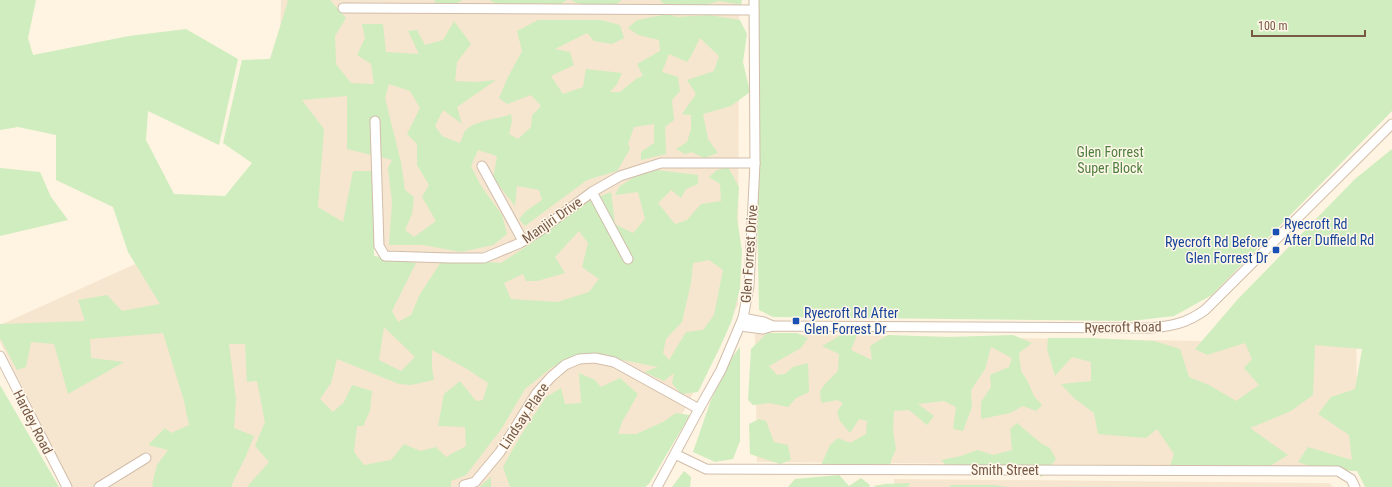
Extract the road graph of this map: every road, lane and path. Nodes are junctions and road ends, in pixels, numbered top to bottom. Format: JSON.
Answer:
{"nodes":[{"id":1,"x":754,"y":0,"type":"edge"},
{"id":2,"x":380,"y":4,"type":"edge"},
{"id":3,"x":342,"y":8,"type":"dead end"},
{"id":4,"x":754,"y":10,"type":"junction"},
{"id":5,"x":375,"y":120,"type":"dead end"},
{"id":6,"x":1392,"y":124,"type":"edge"},
{"id":7,"x":754,"y":163,"type":"junction"},
{"id":8,"x":482,"y":166,"type":"dead end"},
{"id":9,"x":592,"y":192,"type":"junction"},
{"id":10,"x":523,"y":241,"type":"junction"},
{"id":11,"x":628,"y":259,"type":"dead end"},
{"id":12,"x":742,"y":322,"type":"junction"},
{"id":13,"x":0,"y":356,"type":"edge"},
{"id":14,"x":699,"y":409,"type":"junction"},
{"id":15,"x":675,"y":454,"type":"junction"},
{"id":16,"x":146,"y":458,"type":"dead end"},
{"id":17,"x":464,"y":485,"type":"dead end"},
{"id":18,"x":67,"y":487,"type":"edge"},
{"id":19,"x":98,"y":487,"type":"edge"},
{"id":20,"x":657,"y":487,"type":"edge"},
{"id":21,"x":1355,"y":487,"type":"edge"}],
"edges":[{"from":1,"to":4,"type":"street","name":"Glen Forrest Drive"},
{"from":2,"to":3,"type":"street"},
{"from":2,"to":4,"type":"street"},
{"from":4,"to":7,"type":"street","name":"Glen Forrest Drive"},
{"from":5,"to":10,"type":"street","name":"Manjiri Drive"},
{"from":6,"to":12,"type":"street","name":"Ryecroft Road"},
{"from":7,"to":9,"type":"street","name":"Manjiri Drive"},
{"from":7,"to":12,"type":"street","name":"Glen Forrest Drive"},
{"from":8,"to":10,"type":"street"},
{"from":9,"to":10,"type":"street","name":"Manjiri Drive"},
{"from":9,"to":11,"type":"street"},
{"from":12,"to":14,"type":"street","name":"Glen Forrest Drive"},
{"from":13,"to":18,"type":"street","name":"Hardey Road"},
{"from":14,"to":15,"type":"street","name":"Glen Forrest Drive"},
{"from":14,"to":17,"type":"street","name":"Lindsay Place"},
{"from":15,"to":20,"type":"street","name":"Glen Forrest Drive"},
{"from":15,"to":21,"type":"street","name":"Smith Street"},
{"from":16,"to":19,"type":"street"}]}
